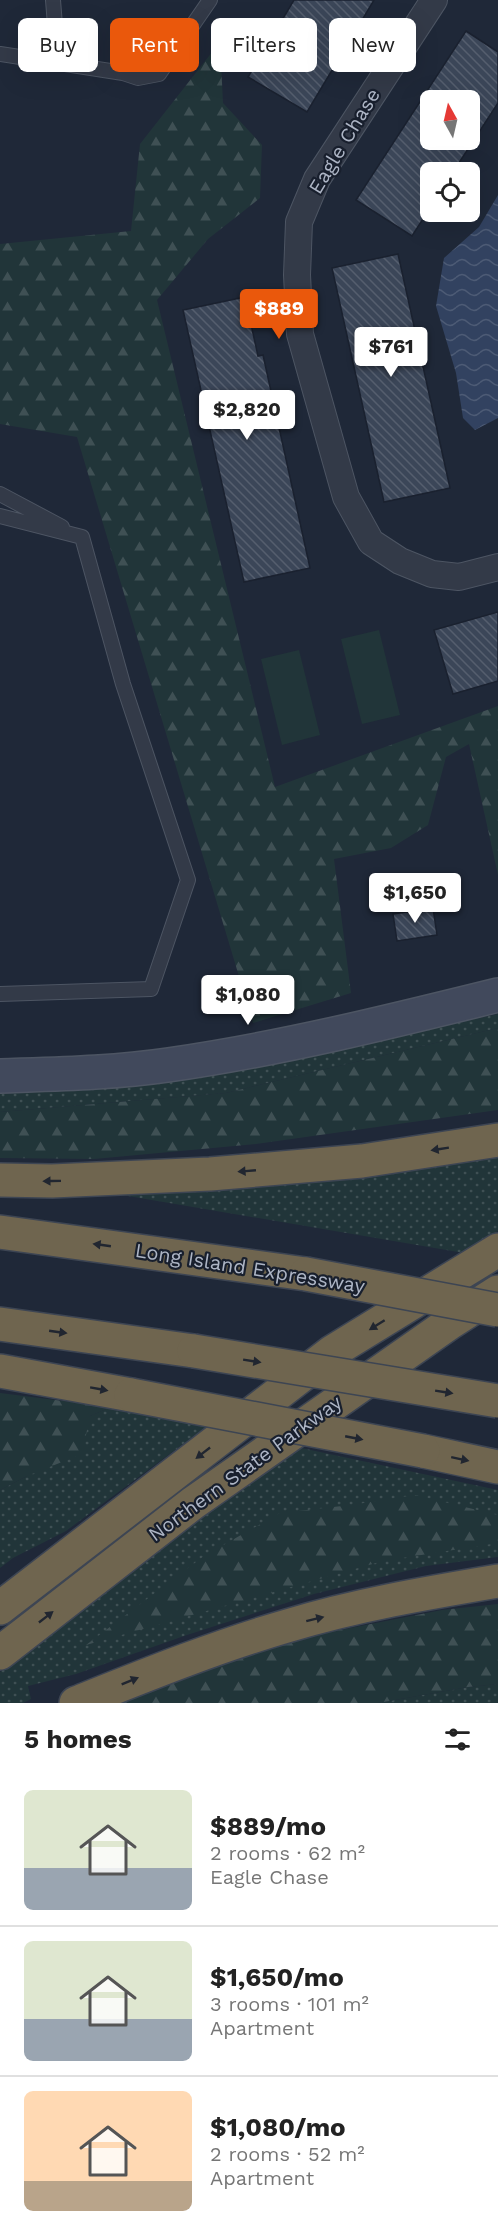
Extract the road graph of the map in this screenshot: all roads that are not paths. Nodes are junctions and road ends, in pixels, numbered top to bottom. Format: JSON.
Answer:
{"nodes":[{"id":1,"x":53,"y":0,"type":"edge"},
{"id":2,"x":210,"y":0,"type":"edge"},
{"id":3,"x":434,"y":0,"type":"edge"},
{"id":4,"x":54,"y":18,"type":"edge"},
{"id":5,"x":0,"y":54,"type":"edge"},
{"id":6,"x":18,"y":57,"type":"edge"},
{"id":7,"x":98,"y":69,"type":"edge"},
{"id":8,"x":0,"y":494,"type":"edge"},
{"id":9,"x":0,"y":516,"type":"edge"},
{"id":10,"x":82,"y":537,"type":"junction"},
{"id":11,"x":498,"y":567,"type":"edge"},
{"id":12,"x":0,"y":994,"type":"edge"},
{"id":13,"x":498,"y":994,"type":"edge"},
{"id":14,"x":0,"y":1076,"type":"edge"},
{"id":15,"x":498,"y":1140,"type":"edge"},
{"id":16,"x":0,"y":1180,"type":"edge"},
{"id":17,"x":0,"y":1232,"type":"edge"},
{"id":18,"x":498,"y":1250,"type":"edge"},
{"id":19,"x":498,"y":1292,"type":"edge"},
{"id":20,"x":498,"y":1310,"type":"edge"},
{"id":21,"x":0,"y":1324,"type":"edge"},
{"id":22,"x":0,"y":1371,"type":"edge"},
{"id":23,"x":498,"y":1401,"type":"edge"},
{"id":24,"x":498,"y":1467,"type":"edge"},
{"id":25,"x":498,"y":1581,"type":"edge"},
{"id":26,"x":0,"y":1608,"type":"edge"},
{"id":27,"x":0,"y":1653,"type":"edge"},
{"id":28,"x":76,"y":1703,"type":"edge"}],
"edges":[{"from":1,"to":4,"type":"lane"},
{"from":2,"to":7,"type":"lane"},
{"from":3,"to":11,"type":"street","name":"Eagle Chase"},
{"from":5,"to":6,"type":"lane"},
{"from":8,"to":10,"type":"lane"},
{"from":9,"to":10,"type":"lane"},
{"from":10,"to":12,"type":"lane"},
{"from":13,"to":14,"type":"main road"},
{"from":15,"to":16,"type":"highway","one_way":true},
{"from":20,"to":17,"type":"highway","name":"Long Island Expressway","one_way":true,"bridge":true},
{"from":18,"to":26,"type":"highway","name":"Northern State Parkway","one_way":true},
{"from":27,"to":19,"type":"highway","name":"Northern State Parkway","one_way":true},
{"from":21,"to":23,"type":"highway","one_way":true,"bridge":true},
{"from":22,"to":24,"type":"highway","one_way":true,"bridge":true},
{"from":28,"to":25,"type":"highway","one_way":true}]}
